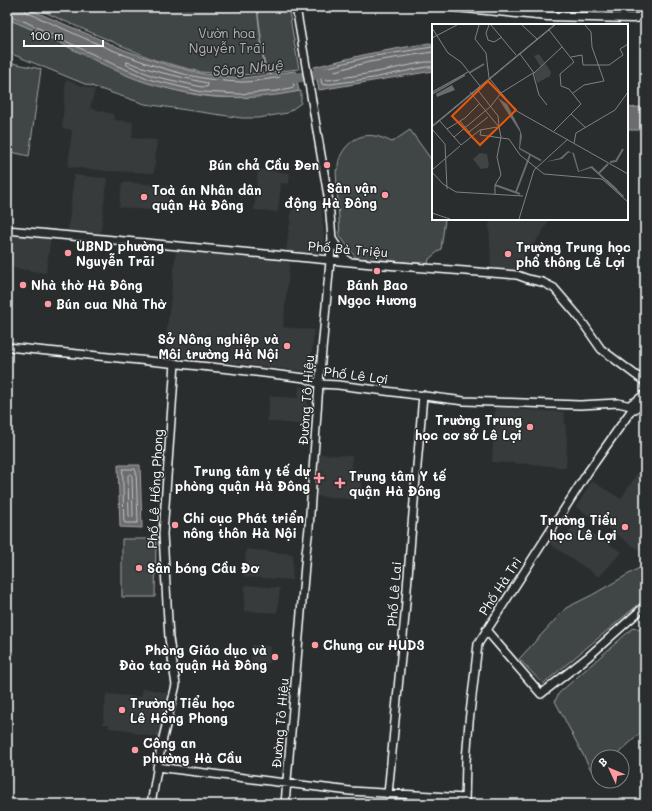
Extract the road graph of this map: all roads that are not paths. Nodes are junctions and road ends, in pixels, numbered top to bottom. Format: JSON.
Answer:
{"nodes":[{"id":1,"x":296,"y":7,"type":"edge"},
{"id":2,"x":455,"y":7,"type":"edge"},
{"id":3,"x":645,"y":17,"type":"edge"},
{"id":4,"x":7,"y":230,"type":"edge"},
{"id":5,"x":332,"y":239,"type":"junction"},
{"id":6,"x":331,"y":260,"type":"junction"},
{"id":7,"x":347,"y":262,"type":"junction"},
{"id":8,"x":7,"y":347,"type":"edge"},
{"id":9,"x":175,"y":363,"type":"junction"},
{"id":10,"x":645,"y":382,"type":"edge"},
{"id":11,"x":319,"y":384,"type":"junction"},
{"id":12,"x":645,"y":394,"type":"edge"},
{"id":13,"x":424,"y":396,"type":"junction"},
{"id":14,"x":645,"y":402,"type":"edge"},
{"id":15,"x":634,"y":405,"type":"junction"},
{"id":16,"x":645,"y":606,"type":"edge"},
{"id":17,"x":486,"y":630,"type":"junction"},
{"id":18,"x":158,"y":767,"type":"junction"},
{"id":19,"x":287,"y":783,"type":"junction"},
{"id":20,"x":388,"y":794,"type":"junction"},
{"id":21,"x":465,"y":801,"type":"edge"},
{"id":22,"x":151,"y":804,"type":"edge"},
{"id":23,"x":285,"y":804,"type":"edge"}],
"edges":[{"from":1,"to":5,"type":"street","name":"Đường Tô Hiệu"},
{"from":2,"to":3,"type":"main road"},
{"from":4,"to":6,"type":"street","name":"Phố Bà Triệu"},
{"from":5,"to":6,"type":"street","name":"Đường Tô Hiệu"},
{"from":5,"to":7,"type":"street"},
{"from":6,"to":7,"type":"street","name":"Phố Bà Triệu"},
{"from":6,"to":11,"type":"street","name":"Đường Tô Hiệu"},
{"from":7,"to":10,"type":"street","name":"Phố Bà Triệu"},
{"from":8,"to":9,"type":"street","name":"Phố Lê Lợi"},
{"from":9,"to":11,"type":"street","name":"Phố Lê Lợi"},
{"from":9,"to":18,"type":"street","name":"Phố Lê Hồng Phong"},
{"from":11,"to":13,"type":"street","name":"Phố Lê Lợi"},
{"from":11,"to":19,"type":"street","name":"Đường Tô Hiệu"},
{"from":12,"to":15,"type":"street"},
{"from":13,"to":15,"type":"street","name":"Phố Lê Lợi"},
{"from":13,"to":20,"type":"street","name":"Phố Lê Lai"},
{"from":14,"to":15,"type":"street"},
{"from":15,"to":17,"type":"street","name":"Phố Hà Trì"},
{"from":16,"to":17,"type":"street"},
{"from":17,"to":21,"type":"street","name":"Phố Hà Trì"},
{"from":18,"to":19,"type":"street"},
{"from":18,"to":22,"type":"street","name":"Phố Lê Hồng Phong"},
{"from":19,"to":20,"type":"street"},
{"from":19,"to":23,"type":"street","name":"Đường Tô Hiệu"},
{"from":20,"to":21,"type":"street"}]}
